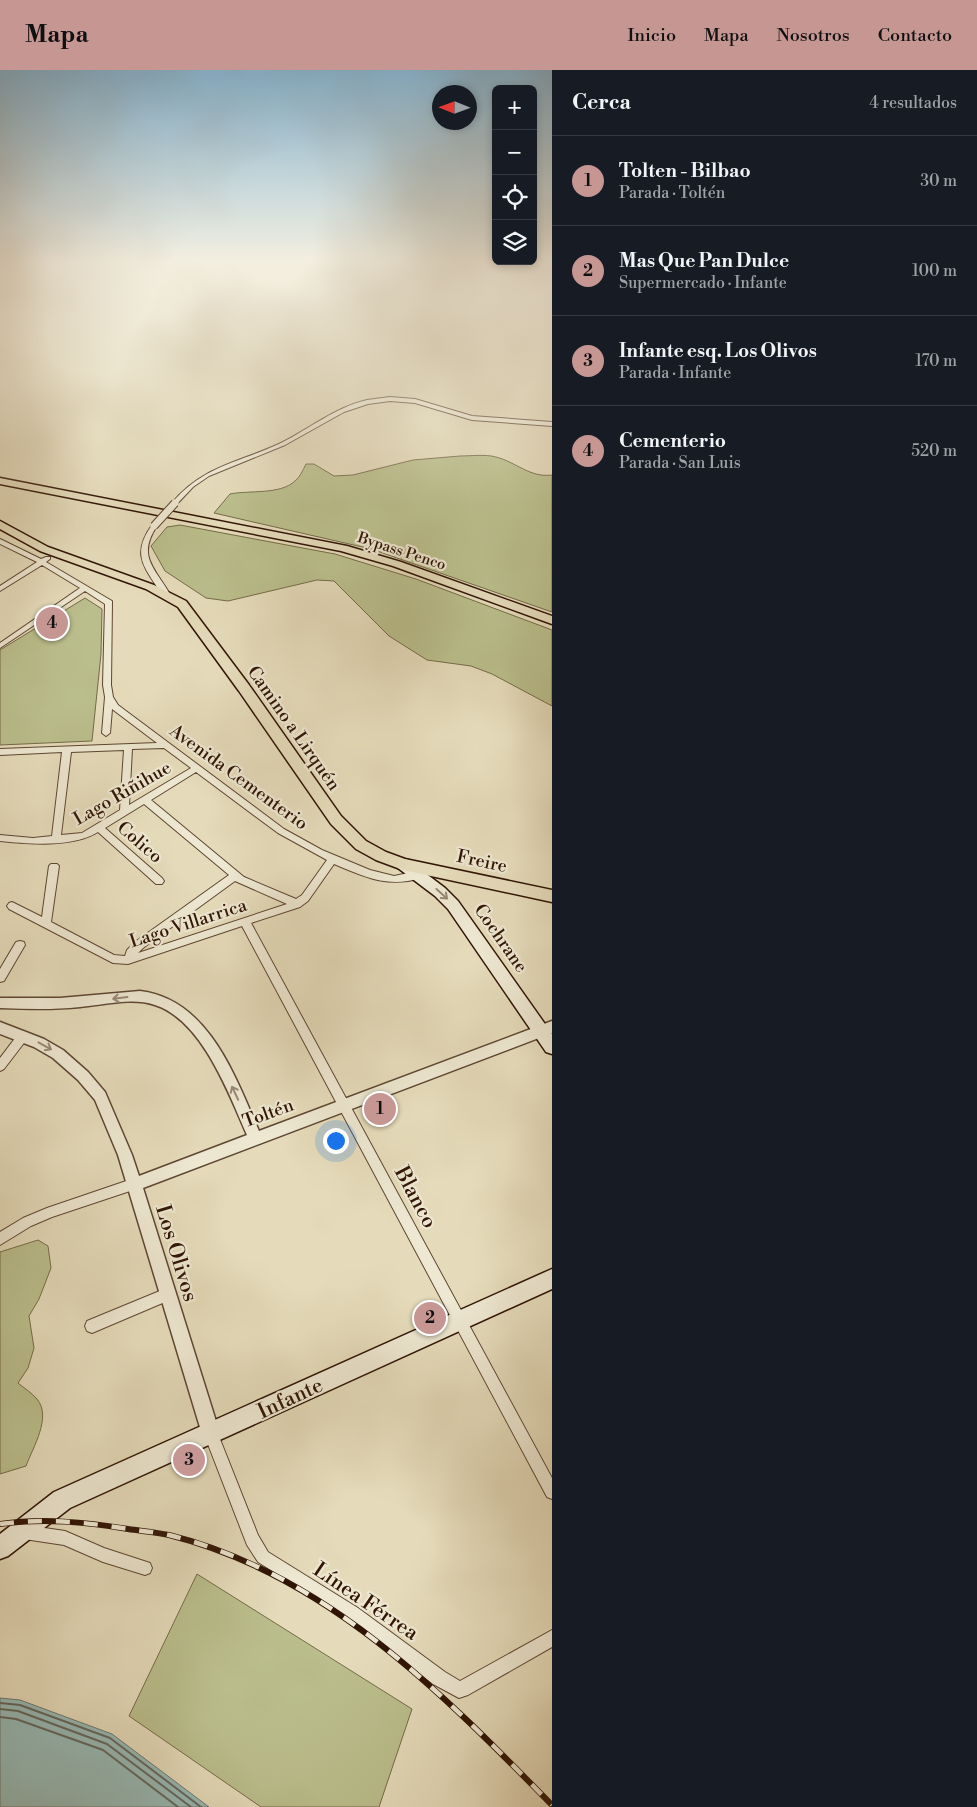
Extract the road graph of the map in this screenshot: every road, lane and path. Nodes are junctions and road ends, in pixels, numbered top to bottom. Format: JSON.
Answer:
{"nodes":[{"id":1,"x":552,"y":424,"type":"edge"},
{"id":2,"x":0,"y":480,"type":"edge"},
{"id":3,"x":0,"y":524,"type":"edge"},
{"id":4,"x":0,"y":532,"type":"edge"},
{"id":5,"x":0,"y":541,"type":"edge"},
{"id":6,"x":44,"y":560,"type":"junction"},
{"id":7,"x":85,"y":588,"type":"junction"},
{"id":8,"x":0,"y":589,"type":"edge"},
{"id":9,"x":167,"y":596,"type":"junction"},
{"id":10,"x":552,"y":620,"type":"edge"},
{"id":11,"x":0,"y":646,"type":"edge"},
{"id":12,"x":109,"y":697,"type":"junction"},
{"id":13,"x":106,"y":733,"type":"dead end"},
{"id":14,"x":166,"y":744,"type":"junction"},
{"id":15,"x":128,"y":746,"type":"junction"},
{"id":16,"x":67,"y":749,"type":"junction"},
{"id":17,"x":0,"y":752,"type":"edge"},
{"id":18,"x":198,"y":768,"type":"junction"},
{"id":19,"x":145,"y":800,"type":"junction"},
{"id":20,"x":124,"y":813,"type":"junction"},
{"id":21,"x":99,"y":828,"type":"junction"},
{"id":22,"x":0,"y":838,"type":"edge"},
{"id":23,"x":56,"y":840,"type":"junction"},
{"id":24,"x":333,"y":858,"type":"junction"},
{"id":25,"x":403,"y":864,"type":"junction"},
{"id":26,"x":54,"y":866,"type":"dead end"},
{"id":27,"x":418,"y":875,"type":"junction"},
{"id":28,"x":235,"y":876,"type":"junction"},
{"id":29,"x":159,"y":881,"type":"dead end"},
{"id":30,"x":552,"y":896,"type":"edge"},
{"id":31,"x":297,"y":904,"type":"junction"},
{"id":32,"x":12,"y":906,"type":"dead end"},
{"id":33,"x":245,"y":922,"type":"junction"},
{"id":34,"x":46,"y":923,"type":"junction"},
{"id":35,"x":20,"y":944,"type":"dead end"},
{"id":36,"x":128,"y":960,"type":"junction"},
{"id":37,"x":0,"y":978,"type":"edge"},
{"id":38,"x":0,"y":1003,"type":"edge"},
{"id":39,"x":0,"y":1028,"type":"edge"},
{"id":40,"x":547,"y":1029,"type":"edge"},
{"id":41,"x":23,"y":1036,"type":"junction"},
{"id":42,"x":552,"y":1047,"type":"edge"},
{"id":43,"x":0,"y":1066,"type":"edge"},
{"id":44,"x":344,"y":1104,"type":"junction"},
{"id":45,"x":255,"y":1138,"type":"junction"},
{"id":46,"x":135,"y":1184,"type":"junction"},
{"id":47,"x":0,"y":1239,"type":"edge"},
{"id":48,"x":552,"y":1279,"type":"edge"},
{"id":49,"x":167,"y":1294,"type":"junction"},
{"id":50,"x":460,"y":1320,"type":"junction"},
{"id":51,"x":92,"y":1326,"type":"dead end"},
{"id":52,"x":211,"y":1434,"type":"junction"},
{"id":53,"x":552,"y":1492,"type":"edge"},
{"id":54,"x":27,"y":1526,"type":"junction"},
{"id":55,"x":252,"y":1540,"type":"joint"},
{"id":56,"x":0,"y":1548,"type":"edge"},
{"id":57,"x":145,"y":1568,"type":"dead end"},
{"id":58,"x":552,"y":1638,"type":"edge"}],
"edges":[{"from":1,"to":9,"type":"street","bridge":true},
{"from":2,"to":10,"type":"main road","name":"Bypass Penco"},
{"from":3,"to":9,"type":"main road","name":"Camino a Lirquén"},
{"from":4,"to":6,"type":"main road","name":"Camino a Lirquén"},
{"from":5,"to":6,"type":"street"},
{"from":6,"to":7,"type":"street"},
{"from":6,"to":8,"type":"street"},
{"from":6,"to":9,"type":"main road","name":"Camino a Lirquén"},
{"from":7,"to":11,"type":"street"},
{"from":7,"to":12,"type":"street"},
{"from":9,"to":25,"type":"main road","name":"Camino a Lirquén"},
{"from":12,"to":13,"type":"street"},
{"from":12,"to":14,"type":"street","name":"Avenida Cementerio"},
{"from":14,"to":15,"type":"street"},
{"from":14,"to":18,"type":"street","name":"Avenida Cementerio"},
{"from":15,"to":16,"type":"street"},
{"from":15,"to":20,"type":"street"},
{"from":16,"to":17,"type":"street"},
{"from":16,"to":23,"type":"street"},
{"from":18,"to":19,"type":"street","name":"Lago Riñihue"},
{"from":18,"to":24,"type":"street","name":"Avenida Cementerio"},
{"from":19,"to":20,"type":"street","name":"Lago Riñihue"},
{"from":19,"to":28,"type":"street"},
{"from":20,"to":21,"type":"street","name":"Lago Riñihue"},
{"from":21,"to":23,"type":"street","name":"Lago Riñihue"},
{"from":21,"to":29,"type":"street","name":"Colico"},
{"from":22,"to":23,"type":"street","name":"Lago Riñihue"},
{"from":24,"to":27,"type":"street","name":"Avenida Cementerio"},
{"from":24,"to":31,"type":"street","name":"Lago Villarrica"},
{"from":25,"to":27,"type":"main road","name":"Cochrane"},
{"from":25,"to":30,"type":"main road","name":"Freire"},
{"from":26,"to":34,"type":"street"},
{"from":27,"to":40,"type":"main road","name":"Cochrane","one_way":true},
{"from":28,"to":31,"type":"street"},
{"from":28,"to":36,"type":"street"},
{"from":31,"to":33,"type":"street","name":"Lago Villarrica"},
{"from":32,"to":34,"type":"street","name":"Lago Villarrica"},
{"from":33,"to":36,"type":"street","name":"Lago Villarrica"},
{"from":33,"to":44,"type":"street","name":"Blanco"},
{"from":34,"to":36,"type":"street","name":"Lago Villarrica"},
{"from":35,"to":37,"type":"street"},
{"from":45,"to":38,"type":"street","one_way":true},
{"from":39,"to":41,"type":"street","name":"Los Olivos"},
{"from":40,"to":42,"type":"main road","name":"Cochrane"},
{"from":40,"to":44,"type":"street","name":"Toltén"},
{"from":41,"to":43,"type":"street"},
{"from":41,"to":46,"type":"street","name":"Los Olivos","one_way":true},
{"from":44,"to":45,"type":"street","name":"Toltén"},
{"from":44,"to":50,"type":"street","name":"Blanco"},
{"from":45,"to":46,"type":"street","name":"Toltén"},
{"from":46,"to":47,"type":"street","name":"Toltén"},
{"from":46,"to":49,"type":"street","name":"Los Olivos"},
{"from":48,"to":50,"type":"main road","name":"Infante"},
{"from":49,"to":51,"type":"street"},
{"from":49,"to":52,"type":"street","name":"Los Olivos"},
{"from":50,"to":52,"type":"main road","name":"Infante"},
{"from":50,"to":53,"type":"street","name":"Blanco"},
{"from":52,"to":54,"type":"main road","name":"Infante"},
{"from":52,"to":55,"type":"street","name":"Los Olivos"},
{"from":54,"to":56,"type":"main road","name":"Infante"},
{"from":54,"to":57,"type":"street"},
{"from":55,"to":58,"type":"street","name":"Línea Férrea"}]}
